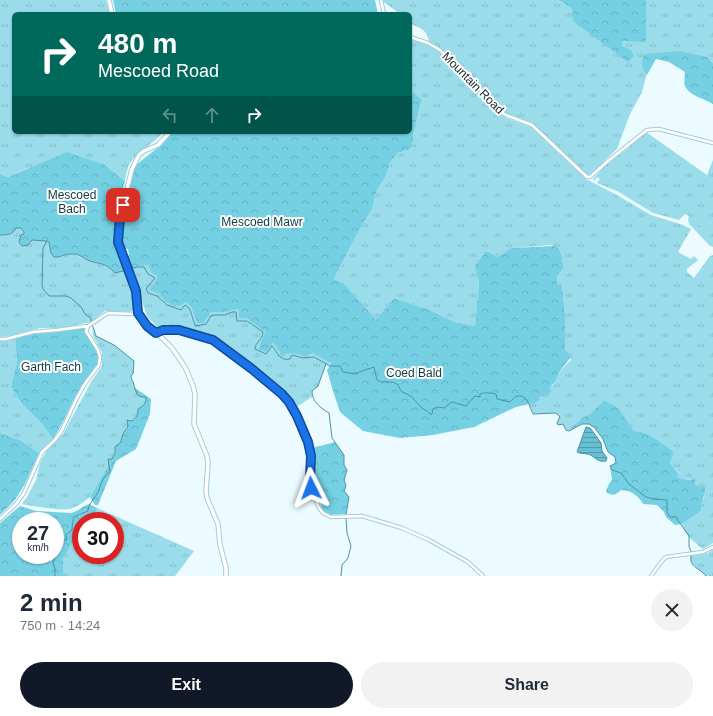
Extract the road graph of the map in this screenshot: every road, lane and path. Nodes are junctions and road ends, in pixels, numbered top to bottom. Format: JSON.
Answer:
{"nodes":[{"id":1,"x":109,"y":0,"type":"edge"},
{"id":2,"x":381,"y":0,"type":"edge"},
{"id":3,"x":112,"y":12,"type":"edge"},
{"id":4,"x":384,"y":12,"type":"edge"},
{"id":5,"x":412,"y":38,"type":"edge"},
{"id":6,"x":168,"y":134,"type":"edge"},
{"id":7,"x":713,"y":143,"type":"edge"},
{"id":8,"x":138,"y":313,"type":"junction"},
{"id":9,"x":88,"y":326,"type":"junction"},
{"id":10,"x":156,"y":333,"type":"junction"},
{"id":11,"x":0,"y":339,"type":"edge"},
{"id":12,"x":0,"y":519,"type":"edge"},
{"id":13,"x":713,"y":547,"type":"edge"},
{"id":14,"x":226,"y":576,"type":"edge"},
{"id":15,"x":483,"y":576,"type":"edge"},
{"id":16,"x":651,"y":576,"type":"edge"}],
"edges":[{"from":1,"to":3,"type":"street"},
{"from":2,"to":4,"type":"street"},
{"from":5,"to":7,"type":"street","name":"Mountain Road"},
{"from":6,"to":8,"type":"street"},
{"from":8,"to":9,"type":"street"},
{"from":8,"to":10,"type":"street"},
{"from":9,"to":11,"type":"street"},
{"from":9,"to":12,"type":"street"},
{"from":10,"to":14,"type":"street"},
{"from":10,"to":15,"type":"street"},
{"from":13,"to":16,"type":"street"}]}
